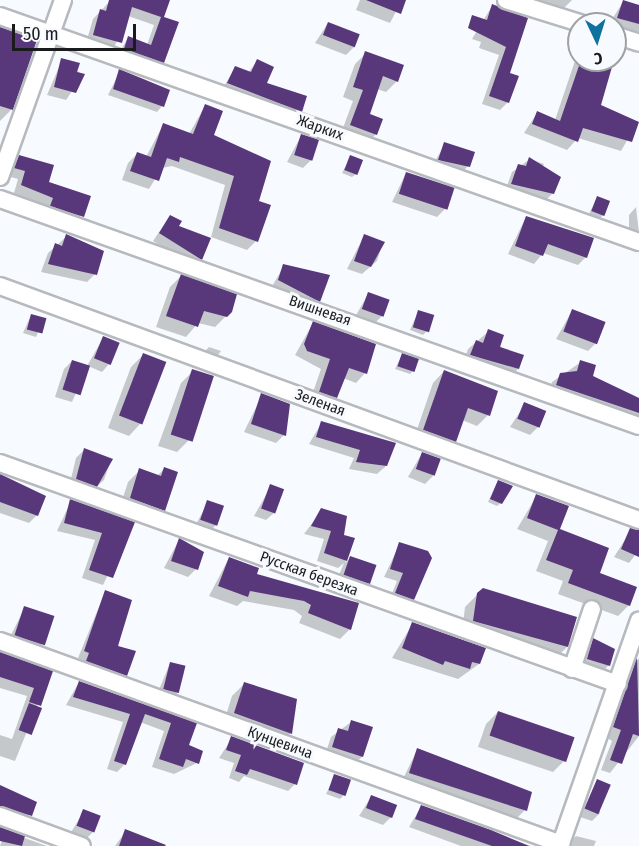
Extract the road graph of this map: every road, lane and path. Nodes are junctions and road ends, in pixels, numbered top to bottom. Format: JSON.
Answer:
{"nodes":[{"id":1,"x":63,"y":0,"type":"edge"},
{"id":2,"x":506,"y":0,"type":"edge"},
{"id":3,"x":0,"y":16,"type":"edge"},
{"id":4,"x":567,"y":19,"type":"edge"},
{"id":5,"x":53,"y":32,"type":"junction"},
{"id":6,"x":0,"y":177,"type":"edge"},
{"id":7,"x":0,"y":199,"type":"edge"},
{"id":8,"x":639,"y":242,"type":"edge"},
{"id":9,"x":0,"y":286,"type":"edge"},
{"id":10,"x":639,"y":426,"type":"edge"},
{"id":11,"x":0,"y":463,"type":"edge"},
{"id":12,"x":639,"y":520,"type":"edge"},
{"id":13,"x":592,"y":609,"type":"dead end"},
{"id":14,"x":639,"y":620,"type":"edge"},
{"id":15,"x":0,"y":641,"type":"edge"},
{"id":16,"x":572,"y":669,"type":"junction"},
{"id":17,"x":618,"y":684,"type":"junction"},
{"id":18,"x":0,"y":816,"type":"edge"},
{"id":19,"x":560,"y":845,"type":"edge"},
{"id":20,"x":82,"y":846,"type":"edge"}],
"edges":[{"from":1,"to":5,"type":"street"},
{"from":2,"to":4,"type":"street"},
{"from":3,"to":5,"type":"street","name":"Жарких"},
{"from":5,"to":6,"type":"street"},
{"from":5,"to":8,"type":"street","name":"Жарких"},
{"from":7,"to":10,"type":"street","name":"Вишневая"},
{"from":9,"to":12,"type":"street","name":"Зеленая"},
{"from":11,"to":16,"type":"street","name":"Русская березка"},
{"from":13,"to":16,"type":"street"},
{"from":14,"to":17,"type":"street"},
{"from":15,"to":19,"type":"street","name":"Кунцевича"},
{"from":16,"to":17,"type":"street","name":"Русская березка"},
{"from":17,"to":19,"type":"street"},
{"from":18,"to":20,"type":"street"}]}
